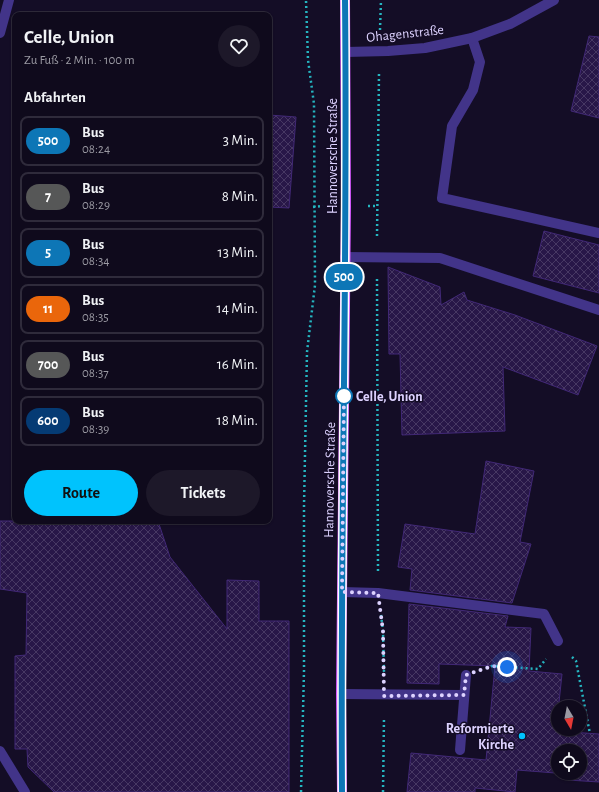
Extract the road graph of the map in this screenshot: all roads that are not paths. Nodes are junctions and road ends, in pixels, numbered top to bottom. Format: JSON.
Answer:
{"nodes":[{"id":1,"x":9,"y":0,"type":"edge"},
{"id":2,"x":345,"y":0,"type":"edge"},
{"id":3,"x":554,"y":0,"type":"edge"},
{"id":4,"x":0,"y":33,"type":"edge"},
{"id":5,"x":472,"y":38,"type":"junction"},
{"id":6,"x":346,"y":52,"type":"junction"},
{"id":7,"x":599,"y":233,"type":"edge"},
{"id":8,"x":344,"y":257,"type":"junction"},
{"id":9,"x":599,"y":310,"type":"edge"},
{"id":10,"x":342,"y":592,"type":"junction"},
{"id":11,"x":558,"y":641,"type":"road end"},
{"id":12,"x":466,"y":675,"type":"road end"},
{"id":13,"x":341,"y":694,"type":"junction"},
{"id":14,"x":464,"y":695,"type":"junction"},
{"id":15,"x":0,"y":750,"type":"edge"},
{"id":16,"x":460,"y":750,"type":"dead end"},
{"id":17,"x":25,"y":792,"type":"edge"},
{"id":18,"x":342,"y":792,"type":"edge"}],
"edges":[{"from":1,"to":4,"type":"street"},
{"from":2,"to":6,"type":"main road","name":"Hannoversche Straße"},
{"from":3,"to":5,"type":"street","name":"Ohagenstraße"},
{"from":5,"to":6,"type":"street","name":"Ohagenstraße"},
{"from":5,"to":7,"type":"street"},
{"from":6,"to":8,"type":"main road","name":"Hannoversche Straße"},
{"from":8,"to":9,"type":"street"},
{"from":8,"to":10,"type":"main road","name":"Hannoversche Straße"},
{"from":10,"to":11,"type":"street"},
{"from":10,"to":13,"type":"main road","name":"Hannoversche Straße"},
{"from":12,"to":14,"type":"street"},
{"from":13,"to":14,"type":"street"},
{"from":13,"to":18,"type":"main road","name":"Hannoversche Straße"},
{"from":14,"to":16,"type":"street"},
{"from":15,"to":17,"type":"street"}]}
